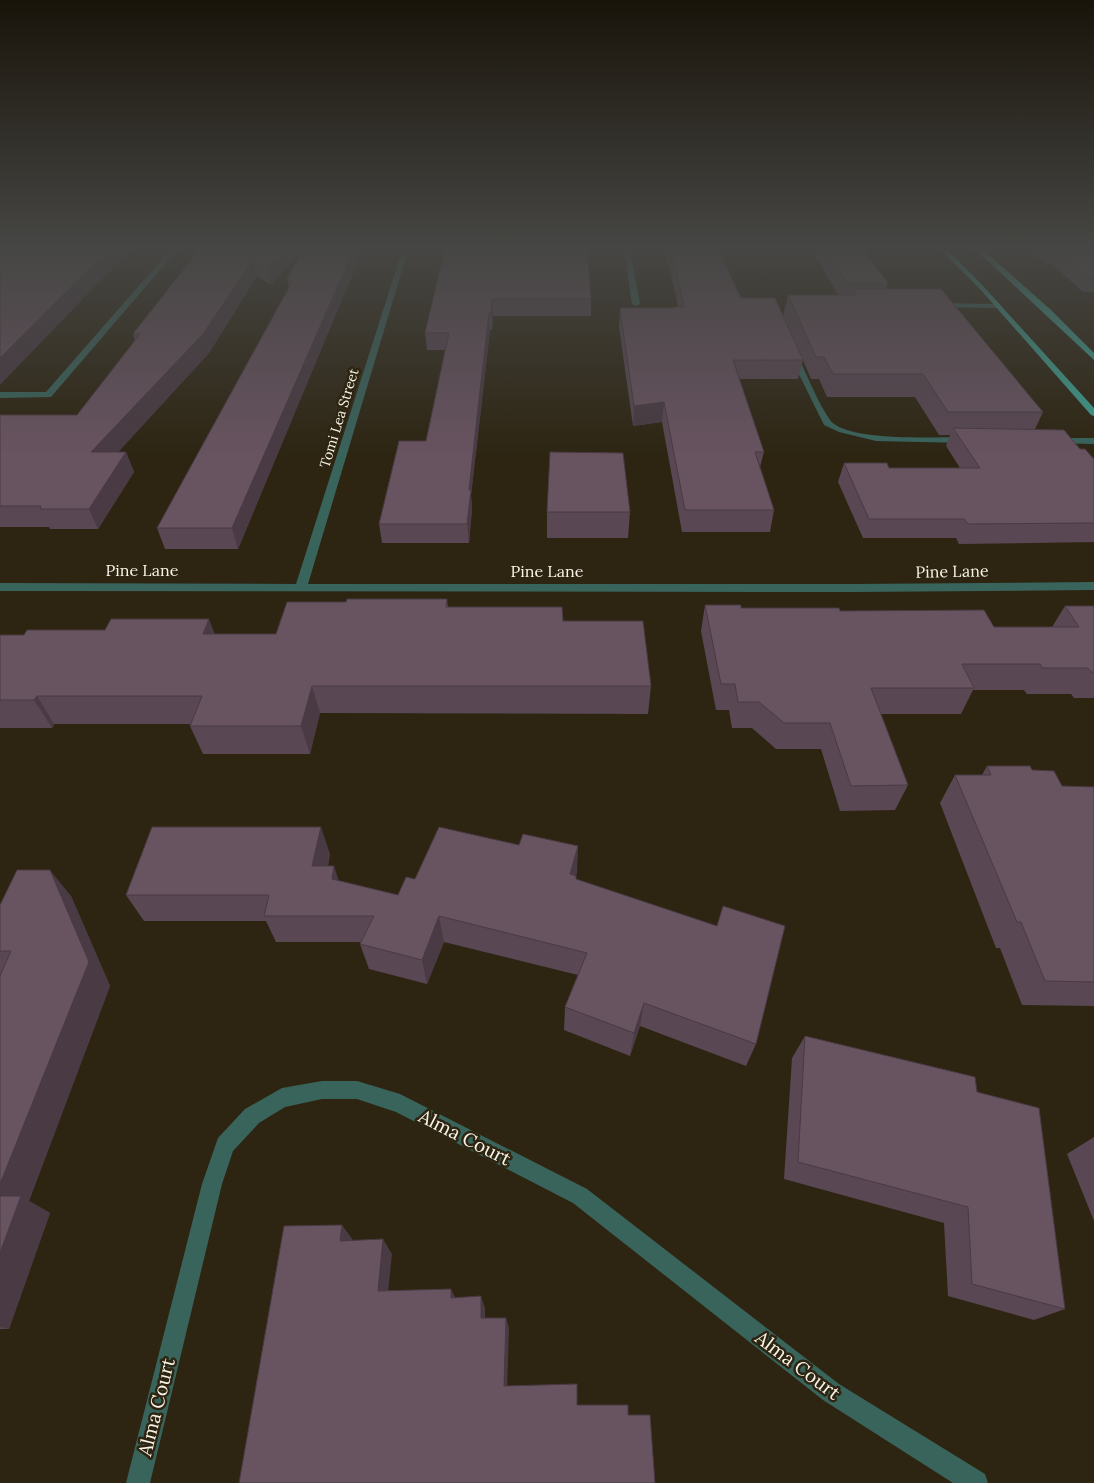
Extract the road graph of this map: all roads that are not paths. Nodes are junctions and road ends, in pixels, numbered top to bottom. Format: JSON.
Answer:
{"nodes":[{"id":1,"x":115,"y":318,"type":"edge"},
{"id":2,"x":384,"y":318,"type":"edge"},
{"id":3,"x":1009,"y":318,"type":"edge"},
{"id":4,"x":1054,"y":318,"type":"edge"},
{"id":5,"x":790,"y":349,"type":"edge"},
{"id":6,"x":1094,"y":358,"type":"edge"},
{"id":7,"x":0,"y":395,"type":"edge"},
{"id":8,"x":1094,"y":413,"type":"edge"},
{"id":9,"x":972,"y":440,"type":"edge"},
{"id":10,"x":1041,"y":441,"type":"edge"},
{"id":11,"x":1094,"y":441,"type":"edge"},
{"id":12,"x":0,"y":586,"type":"edge"},
{"id":13,"x":1094,"y":586,"type":"edge"},
{"id":14,"x":301,"y":587,"type":"junction"},
{"id":15,"x":138,"y":1483,"type":"edge"},
{"id":16,"x":976,"y":1483,"type":"edge"}],
"edges":[{"from":1,"to":7,"type":"street"},
{"from":2,"to":14,"type":"street","name":"Tomi Lea Street"},
{"from":3,"to":8,"type":"main road"},
{"from":4,"to":6,"type":"main road"},
{"from":5,"to":9,"type":"street"},
{"from":10,"to":11,"type":"street"},
{"from":12,"to":14,"type":"street","name":"Pine Lane"},
{"from":13,"to":14,"type":"street","name":"Pine Lane"},
{"from":15,"to":16,"type":"street","name":"Alma Court"}]}
